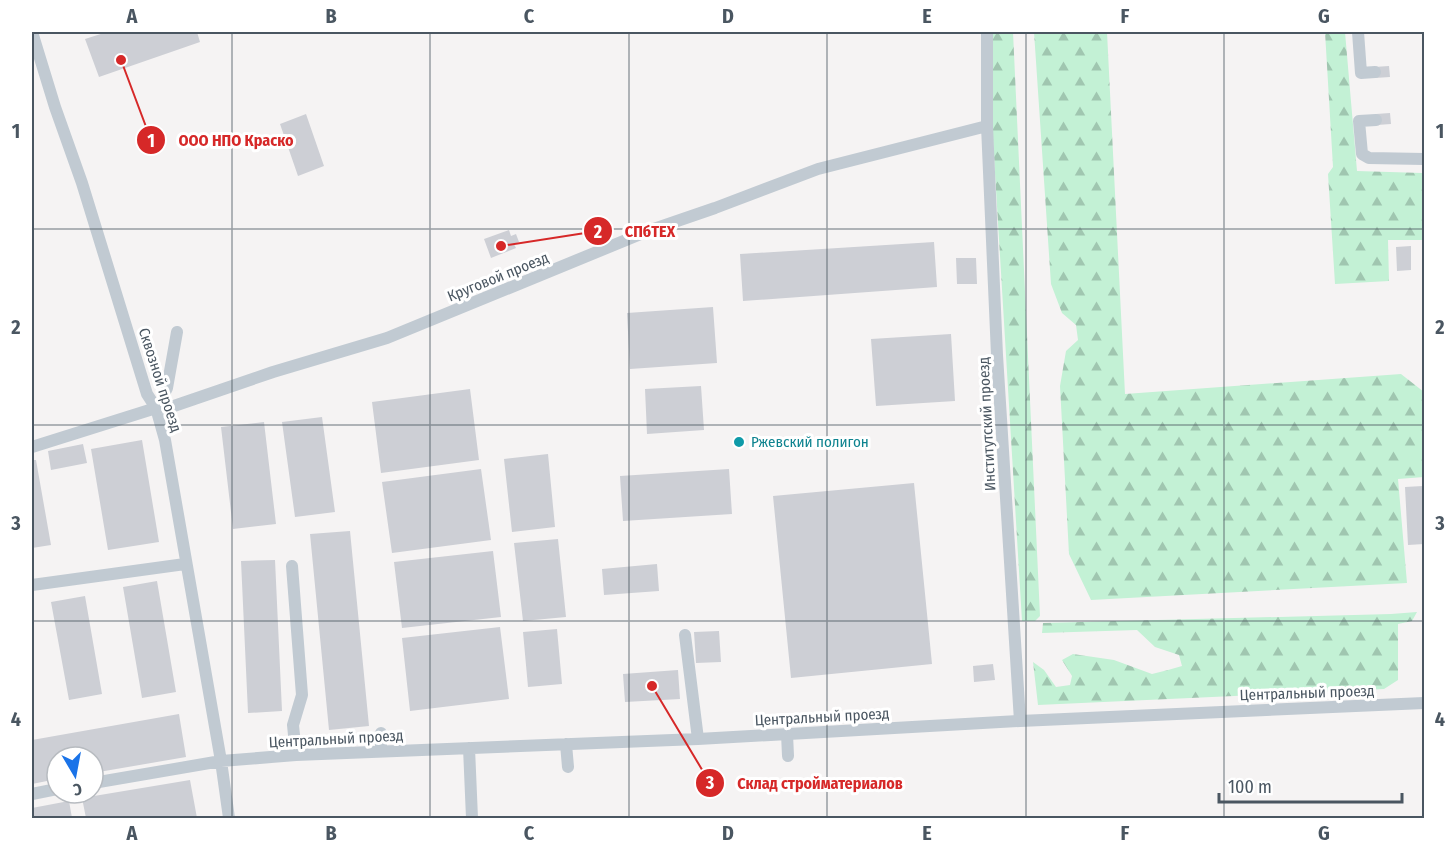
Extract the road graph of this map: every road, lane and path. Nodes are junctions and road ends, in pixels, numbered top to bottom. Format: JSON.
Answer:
{"nodes":[{"id":1,"x":987,"y":32,"type":"edge"},
{"id":2,"x":1358,"y":32,"type":"edge"},
{"id":3,"x":33,"y":38,"type":"edge"},
{"id":4,"x":1375,"y":72,"type":"dead end"},
{"id":5,"x":1376,"y":120,"type":"dead end"},
{"id":6,"x":987,"y":126,"type":"junction"},
{"id":7,"x":1425,"y":159,"type":"edge"},
{"id":8,"x":177,"y":332,"type":"dead end"},
{"id":9,"x":163,"y":396,"type":"dead end"},
{"id":10,"x":156,"y":408,"type":"junction"},
{"id":11,"x":32,"y":447,"type":"edge"},
{"id":12,"x":185,"y":564,"type":"junction"},
{"id":13,"x":292,"y":566,"type":"dead end"},
{"id":14,"x":32,"y":585,"type":"edge"},
{"id":15,"x":685,"y":635,"type":"dead end"},
{"id":16,"x":1425,"y":703,"type":"edge"},
{"id":17,"x":1020,"y":721,"type":"junction"},
{"id":18,"x":381,"y":733,"type":"dead end"},
{"id":19,"x":787,"y":734,"type":"junction"},
{"id":20,"x":698,"y":739,"type":"junction"},
{"id":21,"x":566,"y":744,"type":"junction"},
{"id":22,"x":469,"y":748,"type":"junction"},
{"id":23,"x":381,"y":751,"type":"junction"},
{"id":24,"x":296,"y":755,"type":"junction"},
{"id":25,"x":788,"y":756,"type":"dead end"},
{"id":26,"x":221,"y":761,"type":"junction"},
{"id":27,"x":568,"y":767,"type":"dead end"},
{"id":28,"x":105,"y":781,"type":"edge"},
{"id":29,"x":229,"y":819,"type":"edge"},
{"id":30,"x":472,"y":819,"type":"edge"}],
"edges":[{"from":1,"to":6,"type":"street","name":"Институтский проезд"},
{"from":2,"to":4,"type":"street"},
{"from":3,"to":10,"type":"street","name":"Сквозной проезд"},
{"from":5,"to":7,"type":"street"},
{"from":6,"to":10,"type":"street","name":"Круговой проезд"},
{"from":6,"to":17,"type":"street","name":"Институтский проезд"},
{"from":8,"to":9,"type":"street"},
{"from":10,"to":11,"type":"street","name":"Круговой проезд"},
{"from":10,"to":12,"type":"street","name":"Сквозной проезд"},
{"from":12,"to":14,"type":"street"},
{"from":12,"to":26,"type":"street","name":"Сквозной проезд"},
{"from":13,"to":24,"type":"street"},
{"from":15,"to":20,"type":"street"},
{"from":16,"to":17,"type":"street","name":"Центральный проезд"},
{"from":17,"to":19,"type":"street","name":"Центральный проезд"},
{"from":18,"to":23,"type":"street"},
{"from":19,"to":20,"type":"street","name":"Центральный проезд"},
{"from":19,"to":25,"type":"street"},
{"from":20,"to":21,"type":"street","name":"Центральный проезд"},
{"from":21,"to":22,"type":"street","name":"Центральный проезд"},
{"from":21,"to":27,"type":"street"},
{"from":22,"to":23,"type":"street","name":"Центральный проезд"},
{"from":22,"to":30,"type":"street"},
{"from":23,"to":24,"type":"street","name":"Центральный проезд"},
{"from":24,"to":26,"type":"street","name":"Центральный проезд"},
{"from":26,"to":28,"type":"street","name":"Центральный проезд"},
{"from":26,"to":29,"type":"street","name":"Сквозной проезд"}]}
